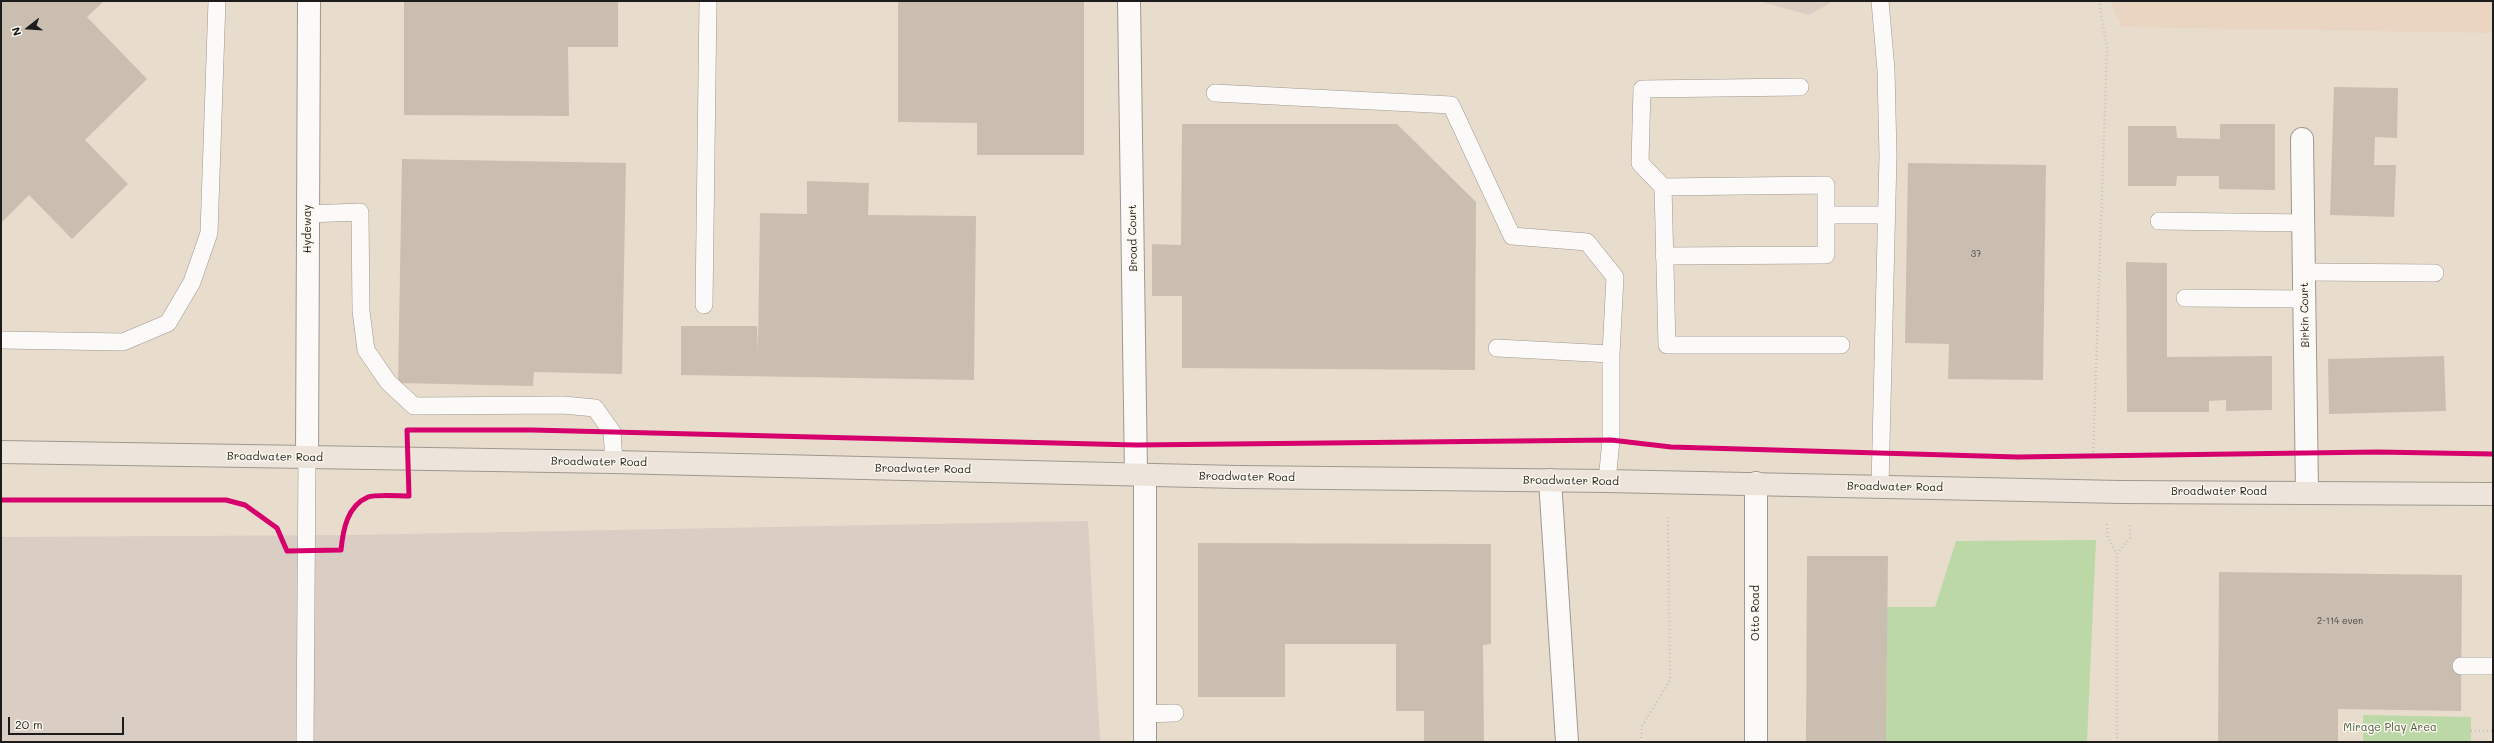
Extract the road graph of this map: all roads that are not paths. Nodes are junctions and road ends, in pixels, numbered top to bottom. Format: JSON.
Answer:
{"nodes":[{"id":1,"x":217,"y":1,"type":"edge"},
{"id":2,"x":310,"y":1,"type":"edge"},
{"id":3,"x":708,"y":1,"type":"edge"},
{"id":4,"x":1129,"y":1,"type":"edge"},
{"id":5,"x":1880,"y":1,"type":"edge"},
{"id":6,"x":1800,"y":87,"type":"dead end"},
{"id":7,"x":1215,"y":93,"type":"dead end"},
{"id":8,"x":2302,"y":139,"type":"dead end"},
{"id":9,"x":1663,"y":187,"type":"junction"},
{"id":10,"x":308,"y":214,"type":"junction"},
{"id":11,"x":1826,"y":215,"type":"junction"},
{"id":12,"x":1887,"y":215,"type":"junction"},
{"id":13,"x":2159,"y":221,"type":"dead end"},
{"id":14,"x":2304,"y":223,"type":"junction"},
{"id":15,"x":1664,"y":256,"type":"junction"},
{"id":16,"x":2304,"y":272,"type":"junction"},
{"id":17,"x":2435,"y":273,"type":"dead end"},
{"id":18,"x":2185,"y":298,"type":"dead end"},
{"id":19,"x":2305,"y":299,"type":"junction"},
{"id":20,"x":704,"y":305,"type":"dead end"},
{"id":21,"x":1,"y":340,"type":"edge"},
{"id":22,"x":1841,"y":345,"type":"dead end"},
{"id":23,"x":1497,"y":348,"type":"dead end"},
{"id":24,"x":1611,"y":354,"type":"junction"},
{"id":25,"x":1,"y":452,"type":"edge"},
{"id":26,"x":307,"y":458,"type":"junction"},
{"id":27,"x":614,"y":462,"type":"junction"},
{"id":28,"x":1141,"y":474,"type":"junction"},
{"id":29,"x":1550,"y":480,"type":"junction"},
{"id":30,"x":1607,"y":481,"type":"junction"},
{"id":31,"x":1756,"y":484,"type":"junction"},
{"id":32,"x":1880,"y":486,"type":"junction"},
{"id":33,"x":2307,"y":492,"type":"junction"},
{"id":34,"x":2493,"y":494,"type":"edge"},
{"id":35,"x":2461,"y":666,"type":"dead end"},
{"id":36,"x":2493,"y":666,"type":"edge"},
{"id":37,"x":1175,"y":713,"type":"dead end"},
{"id":38,"x":1143,"y":714,"type":"junction"},
{"id":39,"x":305,"y":742,"type":"edge"},
{"id":40,"x":1145,"y":742,"type":"edge"},
{"id":41,"x":1567,"y":742,"type":"edge"},
{"id":42,"x":1756,"y":742,"type":"edge"}],
"edges":[{"from":1,"to":21,"type":"lane"},
{"from":2,"to":10,"type":"street","name":"Hydeway"},
{"from":3,"to":20,"type":"lane"},
{"from":4,"to":28,"type":"street","name":"Broad Court"},
{"from":5,"to":12,"type":"lane"},
{"from":6,"to":9,"type":"lane"},
{"from":7,"to":24,"type":"lane"},
{"from":8,"to":14,"type":"street","name":"Birkin Court"},
{"from":9,"to":11,"type":"lane"},
{"from":9,"to":15,"type":"lane"},
{"from":10,"to":26,"type":"street","name":"Hydeway"},
{"from":10,"to":27,"type":"lane"},
{"from":11,"to":12,"type":"lane"},
{"from":11,"to":15,"type":"lane"},
{"from":12,"to":32,"type":"lane"},
{"from":13,"to":14,"type":"lane"},
{"from":14,"to":16,"type":"street","name":"Birkin Court"},
{"from":15,"to":22,"type":"lane"},
{"from":16,"to":17,"type":"lane"},
{"from":16,"to":19,"type":"street","name":"Birkin Court"},
{"from":18,"to":19,"type":"lane"},
{"from":19,"to":33,"type":"street","name":"Birkin Court"},
{"from":23,"to":24,"type":"lane"},
{"from":24,"to":30,"type":"lane"},
{"from":25,"to":26,"type":"main road","name":"Broadwater Road"},
{"from":26,"to":27,"type":"main road","name":"Broadwater Road"},
{"from":26,"to":39,"type":"lane"},
{"from":27,"to":28,"type":"main road","name":"Broadwater Road"},
{"from":28,"to":29,"type":"main road","name":"Broadwater Road"},
{"from":28,"to":38,"type":"street","name":"Broad Court"},
{"from":29,"to":30,"type":"main road","name":"Broadwater Road"},
{"from":29,"to":41,"type":"street"},
{"from":30,"to":31,"type":"main road","name":"Broadwater Road"},
{"from":31,"to":32,"type":"main road","name":"Broadwater Road"},
{"from":31,"to":42,"type":"street","name":"Otto Road"},
{"from":32,"to":33,"type":"main road","name":"Broadwater Road"},
{"from":33,"to":34,"type":"main road","name":"Broadwater Road"},
{"from":35,"to":36,"type":"lane"},
{"from":37,"to":38,"type":"lane"},
{"from":38,"to":40,"type":"street","name":"Broad Court"}]}
